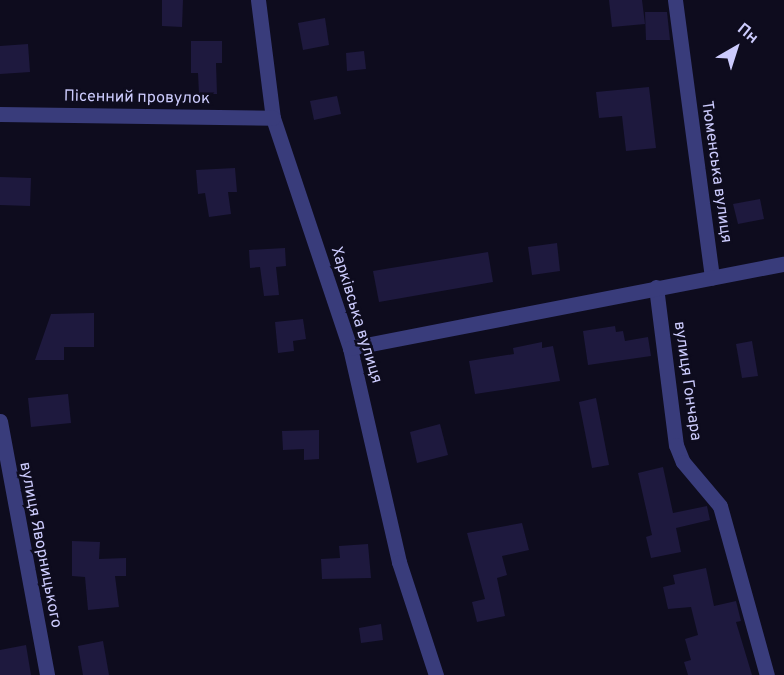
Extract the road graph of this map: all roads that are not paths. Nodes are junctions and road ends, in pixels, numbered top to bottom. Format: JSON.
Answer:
{"nodes":[{"id":1,"x":258,"y":0,"type":"edge"},
{"id":2,"x":675,"y":0,"type":"edge"},
{"id":3,"x":0,"y":114,"type":"edge"},
{"id":4,"x":273,"y":118,"type":"junction"},
{"id":5,"x":784,"y":264,"type":"edge"},
{"id":6,"x":712,"y":278,"type":"junction"},
{"id":7,"x":656,"y":287,"type":"junction"},
{"id":8,"x":350,"y":348,"type":"junction"},
{"id":9,"x":0,"y":421,"type":"edge"},
{"id":10,"x":47,"y":675,"type":"edge"},
{"id":11,"x":435,"y":675,"type":"edge"},
{"id":12,"x":767,"y":675,"type":"edge"}],
"edges":[{"from":1,"to":4,"type":"street","name":"Харківська вулиця"},
{"from":2,"to":6,"type":"street","name":"Тюменська вулиця"},
{"from":3,"to":4,"type":"street","name":"Пісенний провулок"},
{"from":4,"to":8,"type":"street","name":"Харківська вулиця"},
{"from":5,"to":6,"type":"street"},
{"from":6,"to":7,"type":"street"},
{"from":7,"to":8,"type":"street"},
{"from":7,"to":12,"type":"street","name":"вулиця Гончара"},
{"from":8,"to":11,"type":"street","name":"Харківська вулиця"},
{"from":9,"to":10,"type":"street","name":"вулиця Яворницького"}]}
